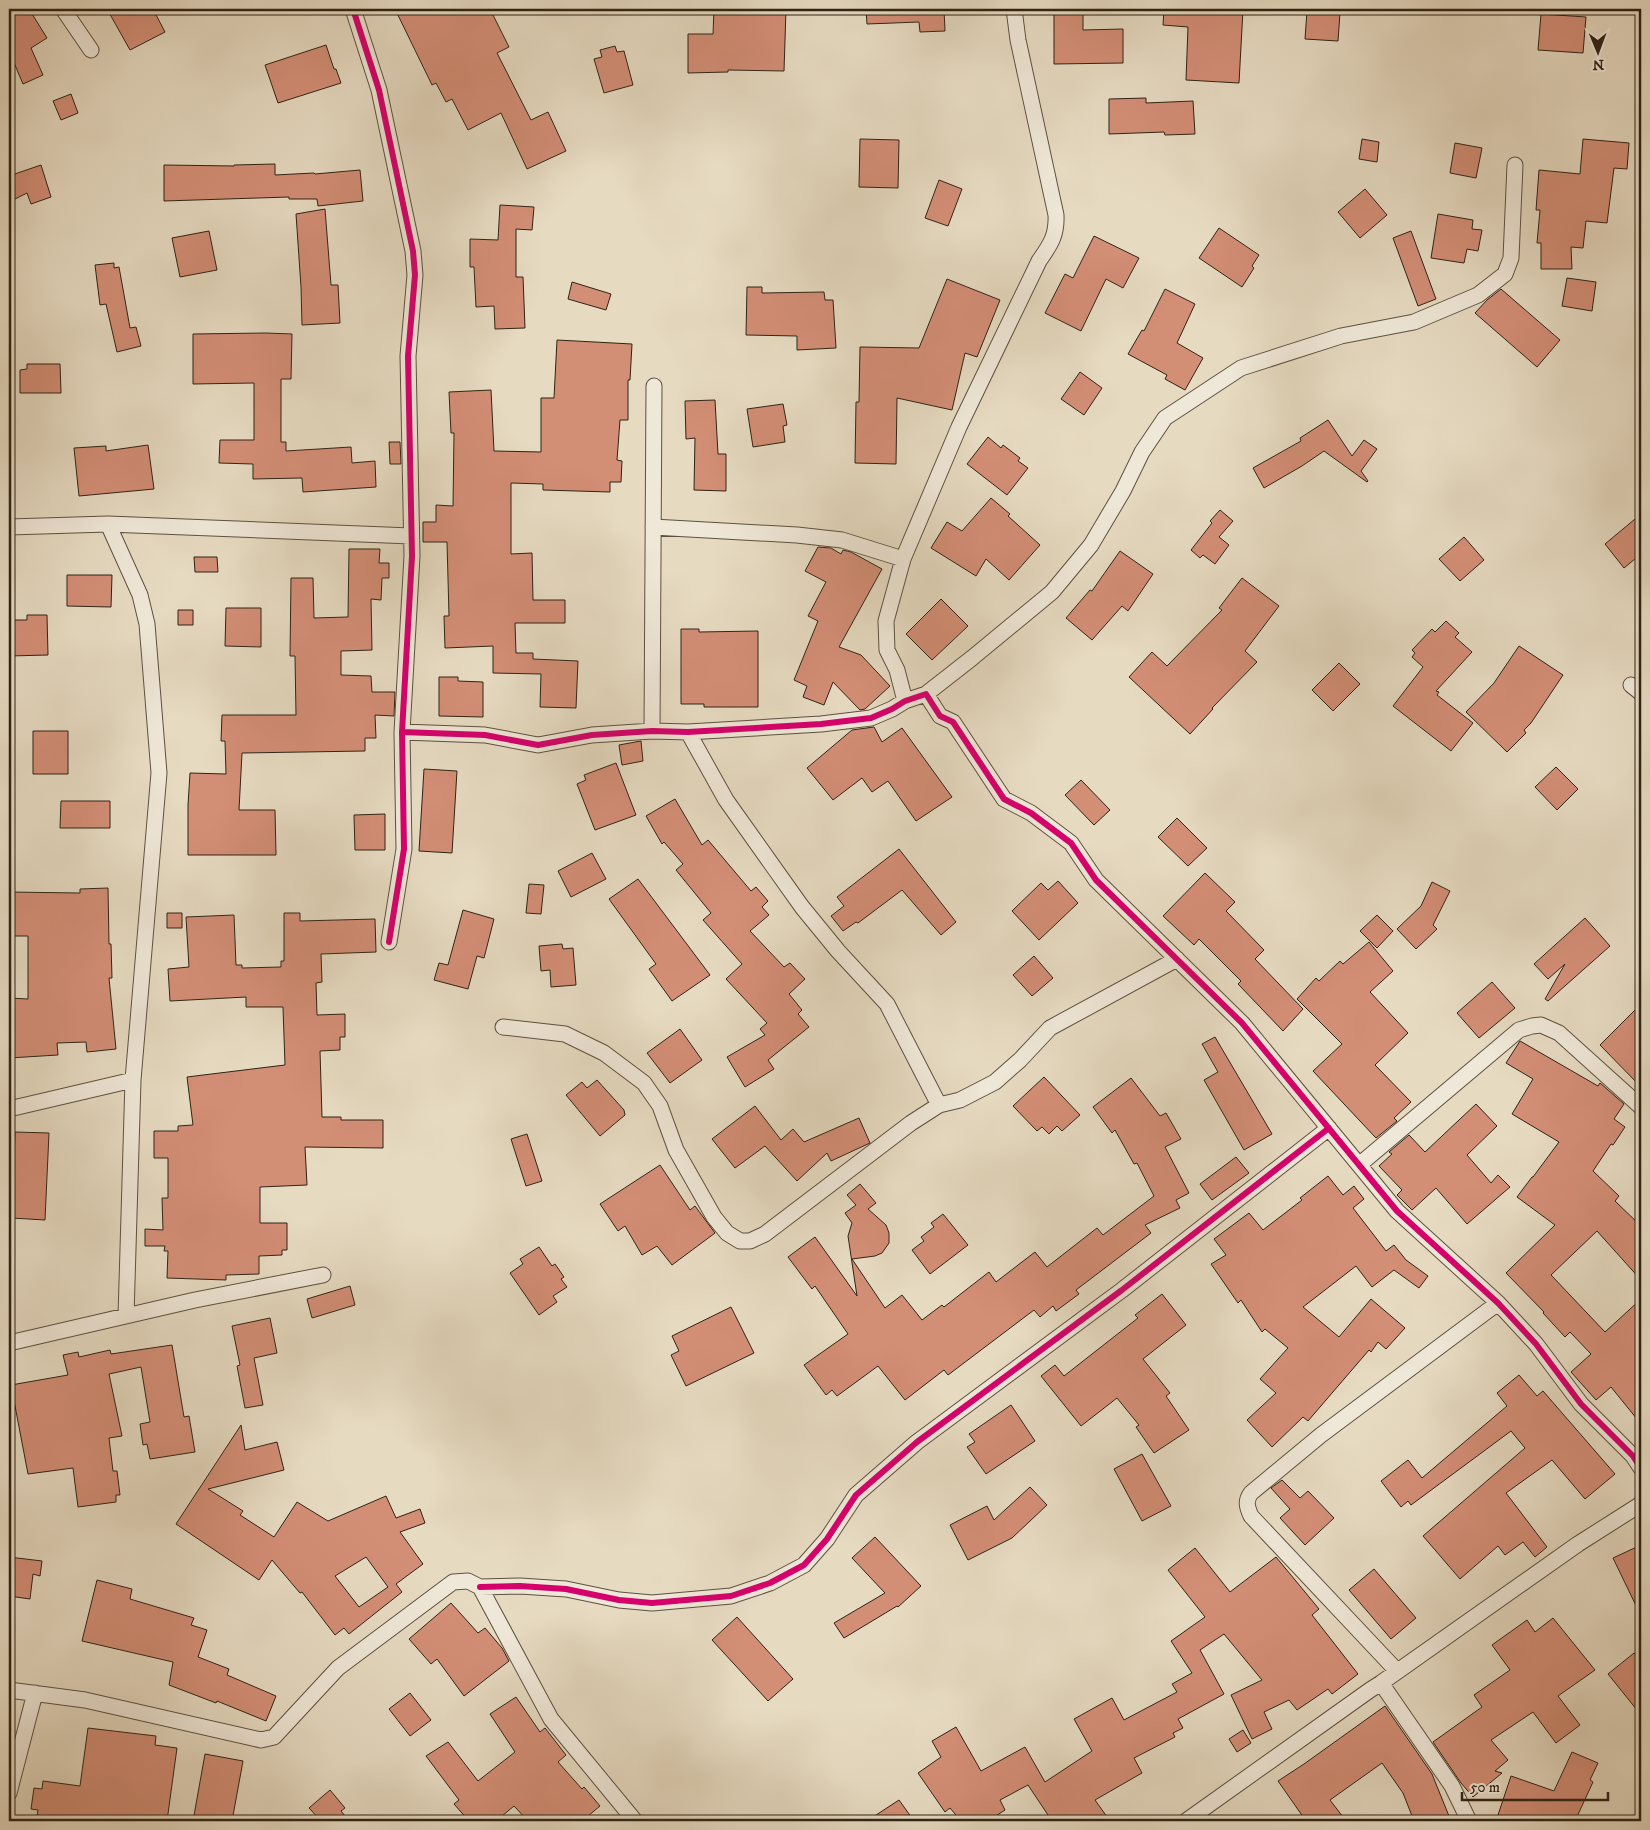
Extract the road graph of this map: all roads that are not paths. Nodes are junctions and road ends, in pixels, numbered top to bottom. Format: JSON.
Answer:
{"nodes":[{"id":1,"x":63,"y":9,"type":"edge"},
{"id":2,"x":353,"y":9,"type":"edge"},
{"id":3,"x":1014,"y":9,"type":"edge"},
{"id":4,"x":91,"y":50,"type":"dead end"},
{"id":5,"x":1515,"y":165,"type":"dead end"},
{"id":6,"x":654,"y":386,"type":"dead end"},
{"id":7,"x":108,"y":524,"type":"junction"},
{"id":8,"x":9,"y":527,"type":"edge"},
{"id":9,"x":653,"y":527,"type":"junction"},
{"id":10,"x":411,"y":536,"type":"junction"},
{"id":11,"x":904,"y":559,"type":"junction"},
{"id":12,"x":926,"y":694,"type":"junction"},
{"id":13,"x":905,"y":700,"type":"junction"},
{"id":14,"x":652,"y":731,"type":"junction"},
{"id":15,"x":402,"y":732,"type":"junction"},
{"id":16,"x":688,"y":732,"type":"junction"},
{"id":17,"x":389,"y":942,"type":"dead end"},
{"id":18,"x":1177,"y":959,"type":"junction"},
{"id":19,"x":502,"y":1027,"type":"dead end"},
{"id":20,"x":133,"y":1080,"type":"junction"},
{"id":21,"x":939,"y":1105,"type":"junction"},
{"id":22,"x":1641,"y":1107,"type":"edge"},
{"id":23,"x":9,"y":1109,"type":"edge"},
{"id":24,"x":1329,"y":1128,"type":"junction"},
{"id":25,"x":1359,"y":1165,"type":"junction"},
{"id":26,"x":323,"y":1275,"type":"dead end"},
{"id":27,"x":1498,"y":1303,"type":"junction"},
{"id":28,"x":126,"y":1316,"type":"junction"},
{"id":29,"x":9,"y":1342,"type":"edge"},
{"id":30,"x":1638,"y":1458,"type":"edge"},
{"id":31,"x":1641,"y":1504,"type":"edge"},
{"id":32,"x":480,"y":1587,"type":"junction"},
{"id":33,"x":1397,"y":1671,"type":"junction"},
{"id":34,"x":1381,"y":1683,"type":"junction"},
{"id":35,"x":9,"y":1690,"type":"edge"},
{"id":36,"x":35,"y":1694,"type":"junction"},
{"id":37,"x":9,"y":1793,"type":"edge"},
{"id":38,"x":636,"y":1821,"type":"edge"},
{"id":39,"x":1186,"y":1821,"type":"edge"},
{"id":40,"x":1469,"y":1821,"type":"edge"}],
"edges":[{"from":1,"to":4,"type":"street"},
{"from":2,"to":10,"type":"street"},
{"from":3,"to":11,"type":"street"},
{"from":5,"to":12,"type":"street"},
{"from":6,"to":9,"type":"street"},
{"from":7,"to":8,"type":"street"},
{"from":7,"to":10,"type":"street"},
{"from":7,"to":20,"type":"street"},
{"from":9,"to":11,"type":"street"},
{"from":9,"to":14,"type":"street"},
{"from":10,"to":15,"type":"street"},
{"from":11,"to":13,"type":"street"},
{"from":12,"to":13,"type":"street"},
{"from":12,"to":18,"type":"street"},
{"from":13,"to":16,"type":"street"},
{"from":14,"to":15,"type":"street"},
{"from":14,"to":16,"type":"street"},
{"from":15,"to":17,"type":"street"},
{"from":16,"to":21,"type":"street"},
{"from":18,"to":21,"type":"street"},
{"from":18,"to":24,"type":"street"},
{"from":19,"to":21,"type":"street"},
{"from":20,"to":23,"type":"street"},
{"from":20,"to":28,"type":"street"},
{"from":22,"to":25,"type":"street"},
{"from":24,"to":25,"type":"street"},
{"from":24,"to":32,"type":"street"},
{"from":25,"to":27,"type":"street"},
{"from":26,"to":28,"type":"street"},
{"from":27,"to":30,"type":"street"},
{"from":27,"to":33,"type":"street"},
{"from":28,"to":29,"type":"street"},
{"from":31,"to":33,"type":"street"},
{"from":32,"to":36,"type":"street"},
{"from":32,"to":38,"type":"street"},
{"from":33,"to":34,"type":"street"},
{"from":34,"to":39,"type":"street"},
{"from":34,"to":40,"type":"street"},
{"from":35,"to":36,"type":"street"},
{"from":36,"to":37,"type":"street"}]}
